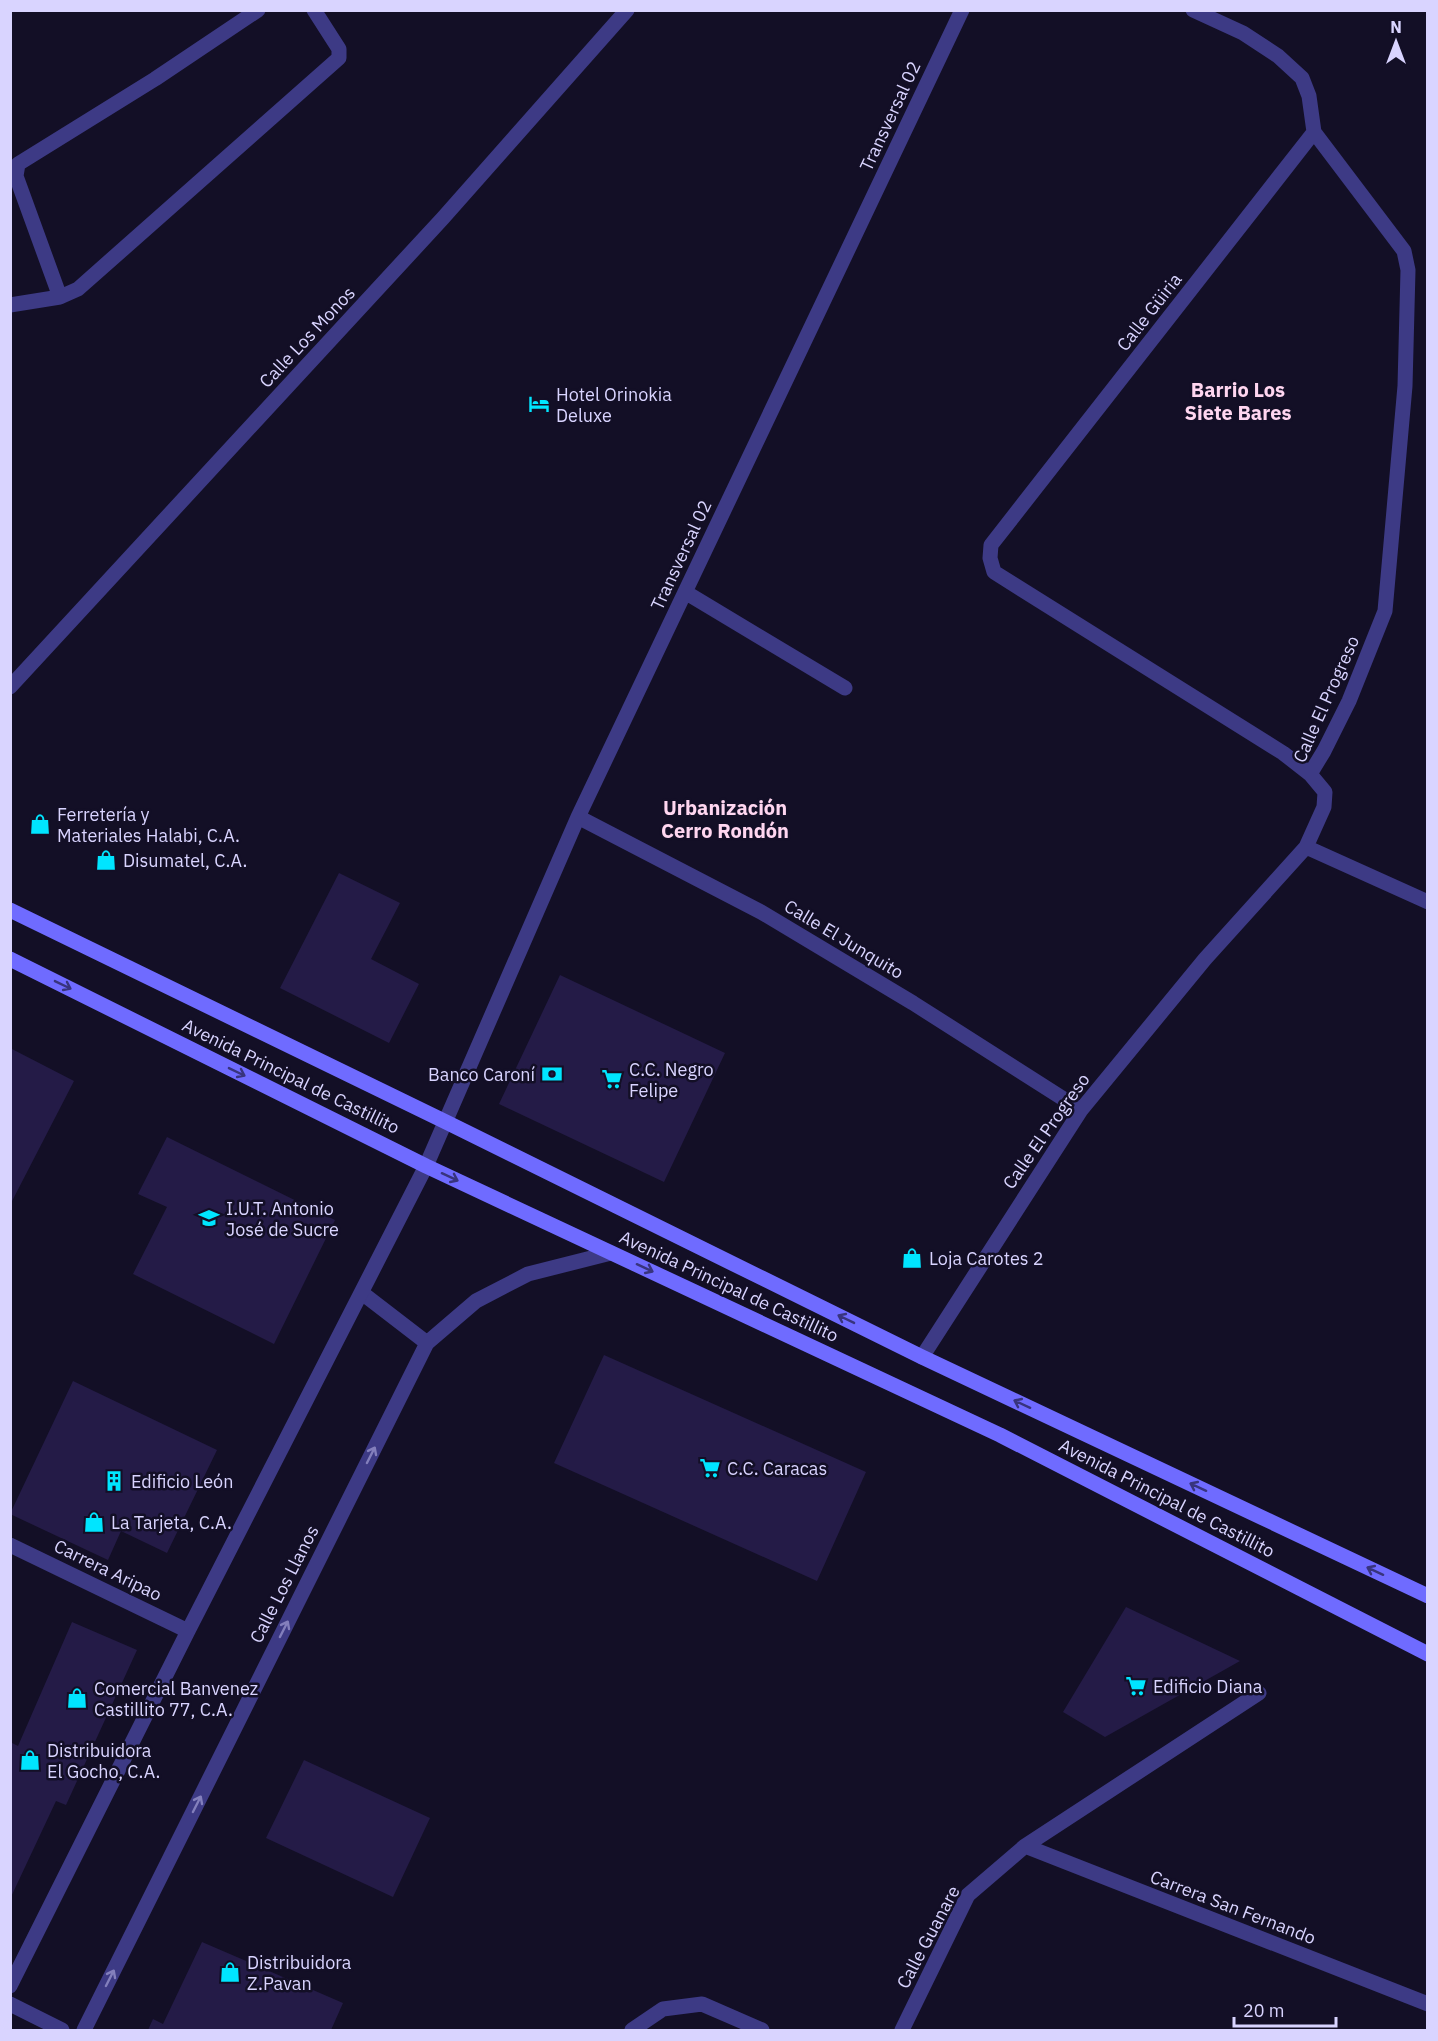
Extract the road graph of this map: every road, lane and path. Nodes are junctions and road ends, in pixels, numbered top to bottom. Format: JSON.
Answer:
{"nodes":[{"id":1,"x":258,"y":10,"type":"edge"},
{"id":2,"x":314,"y":10,"type":"edge"},
{"id":3,"x":627,"y":10,"type":"edge"},
{"id":4,"x":962,"y":10,"type":"edge"},
{"id":5,"x":1193,"y":10,"type":"edge"},
{"id":6,"x":1314,"y":132,"type":"junction"},
{"id":7,"x":60,"y":297,"type":"junction"},
{"id":8,"x":10,"y":305,"type":"edge"},
{"id":9,"x":685,"y":592,"type":"junction"},
{"id":10,"x":10,"y":687,"type":"edge"},
{"id":11,"x":845,"y":688,"type":"dead end"},
{"id":12,"x":1310,"y":774,"type":"junction"},
{"id":13,"x":578,"y":817,"type":"junction"},
{"id":14,"x":1306,"y":847,"type":"junction"},
{"id":15,"x":1428,"y":902,"type":"edge"},
{"id":16,"x":10,"y":910,"type":"edge"},
{"id":17,"x":10,"y":959,"type":"edge"},
{"id":18,"x":1081,"y":1110,"type":"junction"},
{"id":19,"x":446,"y":1122,"type":"junction"},
{"id":20,"x":426,"y":1166,"type":"junction"},
{"id":21,"x":611,"y":1252,"type":"junction"},
{"id":22,"x":362,"y":1293,"type":"junction"},
{"id":23,"x":427,"y":1343,"type":"junction"},
{"id":24,"x":922,"y":1357,"type":"junction"},
{"id":25,"x":10,"y":1545,"type":"edge"},
{"id":26,"x":1428,"y":1596,"type":"edge"},
{"id":27,"x":188,"y":1631,"type":"junction"},
{"id":28,"x":1428,"y":1654,"type":"edge"},
{"id":29,"x":1259,"y":1693,"type":"dead end"},
{"id":30,"x":1024,"y":1846,"type":"junction"},
{"id":31,"x":10,"y":1986,"type":"edge"},
{"id":32,"x":10,"y":2004,"type":"edge"},
{"id":33,"x":1428,"y":2004,"type":"edge"},
{"id":34,"x":62,"y":2031,"type":"edge"},
{"id":35,"x":84,"y":2031,"type":"edge"},
{"id":36,"x":632,"y":2031,"type":"edge"},
{"id":37,"x":762,"y":2031,"type":"edge"},
{"id":38,"x":902,"y":2031,"type":"edge"}],
"edges":[{"from":1,"to":7,"type":"street"},
{"from":2,"to":7,"type":"street"},
{"from":3,"to":10,"type":"street","name":"Calle Los Monos"},
{"from":4,"to":9,"type":"street","name":"Transversal 02"},
{"from":5,"to":6,"type":"street"},
{"from":6,"to":12,"type":"street","name":"Calle El Progreso"},
{"from":6,"to":12,"type":"street","name":"Calle Güiria"},
{"from":7,"to":8,"type":"street"},
{"from":9,"to":11,"type":"street"},
{"from":9,"to":13,"type":"street","name":"Transversal 02"},
{"from":12,"to":14,"type":"street","name":"Calle El Progreso"},
{"from":13,"to":18,"type":"street","name":"Calle El Junquito"},
{"from":13,"to":19,"type":"street","name":"Transversal 02"},
{"from":14,"to":15,"type":"street"},
{"from":14,"to":18,"type":"street","name":"Calle El Progreso"},
{"from":16,"to":19,"type":"main road","name":"Avenida Principal de Castillito"},
{"from":17,"to":20,"type":"main road","name":"Avenida Principal de Castillito","one_way":true},
{"from":18,"to":24,"type":"street","name":"Calle El Progreso"},
{"from":19,"to":20,"type":"street"},
{"from":24,"to":19,"type":"main road","name":"Avenida Principal de Castillito","one_way":true},
{"from":20,"to":21,"type":"main road","name":"Avenida Principal de Castillito","one_way":true},
{"from":20,"to":22,"type":"street"},
{"from":21,"to":23,"type":"street","name":"Calle Los Llanos"},
{"from":21,"to":28,"type":"main road","name":"Avenida Principal de Castillito","one_way":true},
{"from":22,"to":23,"type":"street"},
{"from":22,"to":27,"type":"street"},
{"from":35,"to":23,"type":"street","name":"Calle Los Llanos","one_way":true},
{"from":26,"to":24,"type":"main road","name":"Avenida Principal de Castillito","one_way":true},
{"from":25,"to":27,"type":"street","name":"Carrera Aripao"},
{"from":27,"to":31,"type":"street"},
{"from":29,"to":30,"type":"street","name":"Calle Guanare"},
{"from":30,"to":33,"type":"street","name":"Carrera San Fernando"},
{"from":30,"to":38,"type":"street","name":"Calle Guanare"},
{"from":32,"to":34,"type":"street"},
{"from":36,"to":37,"type":"street"}]}
